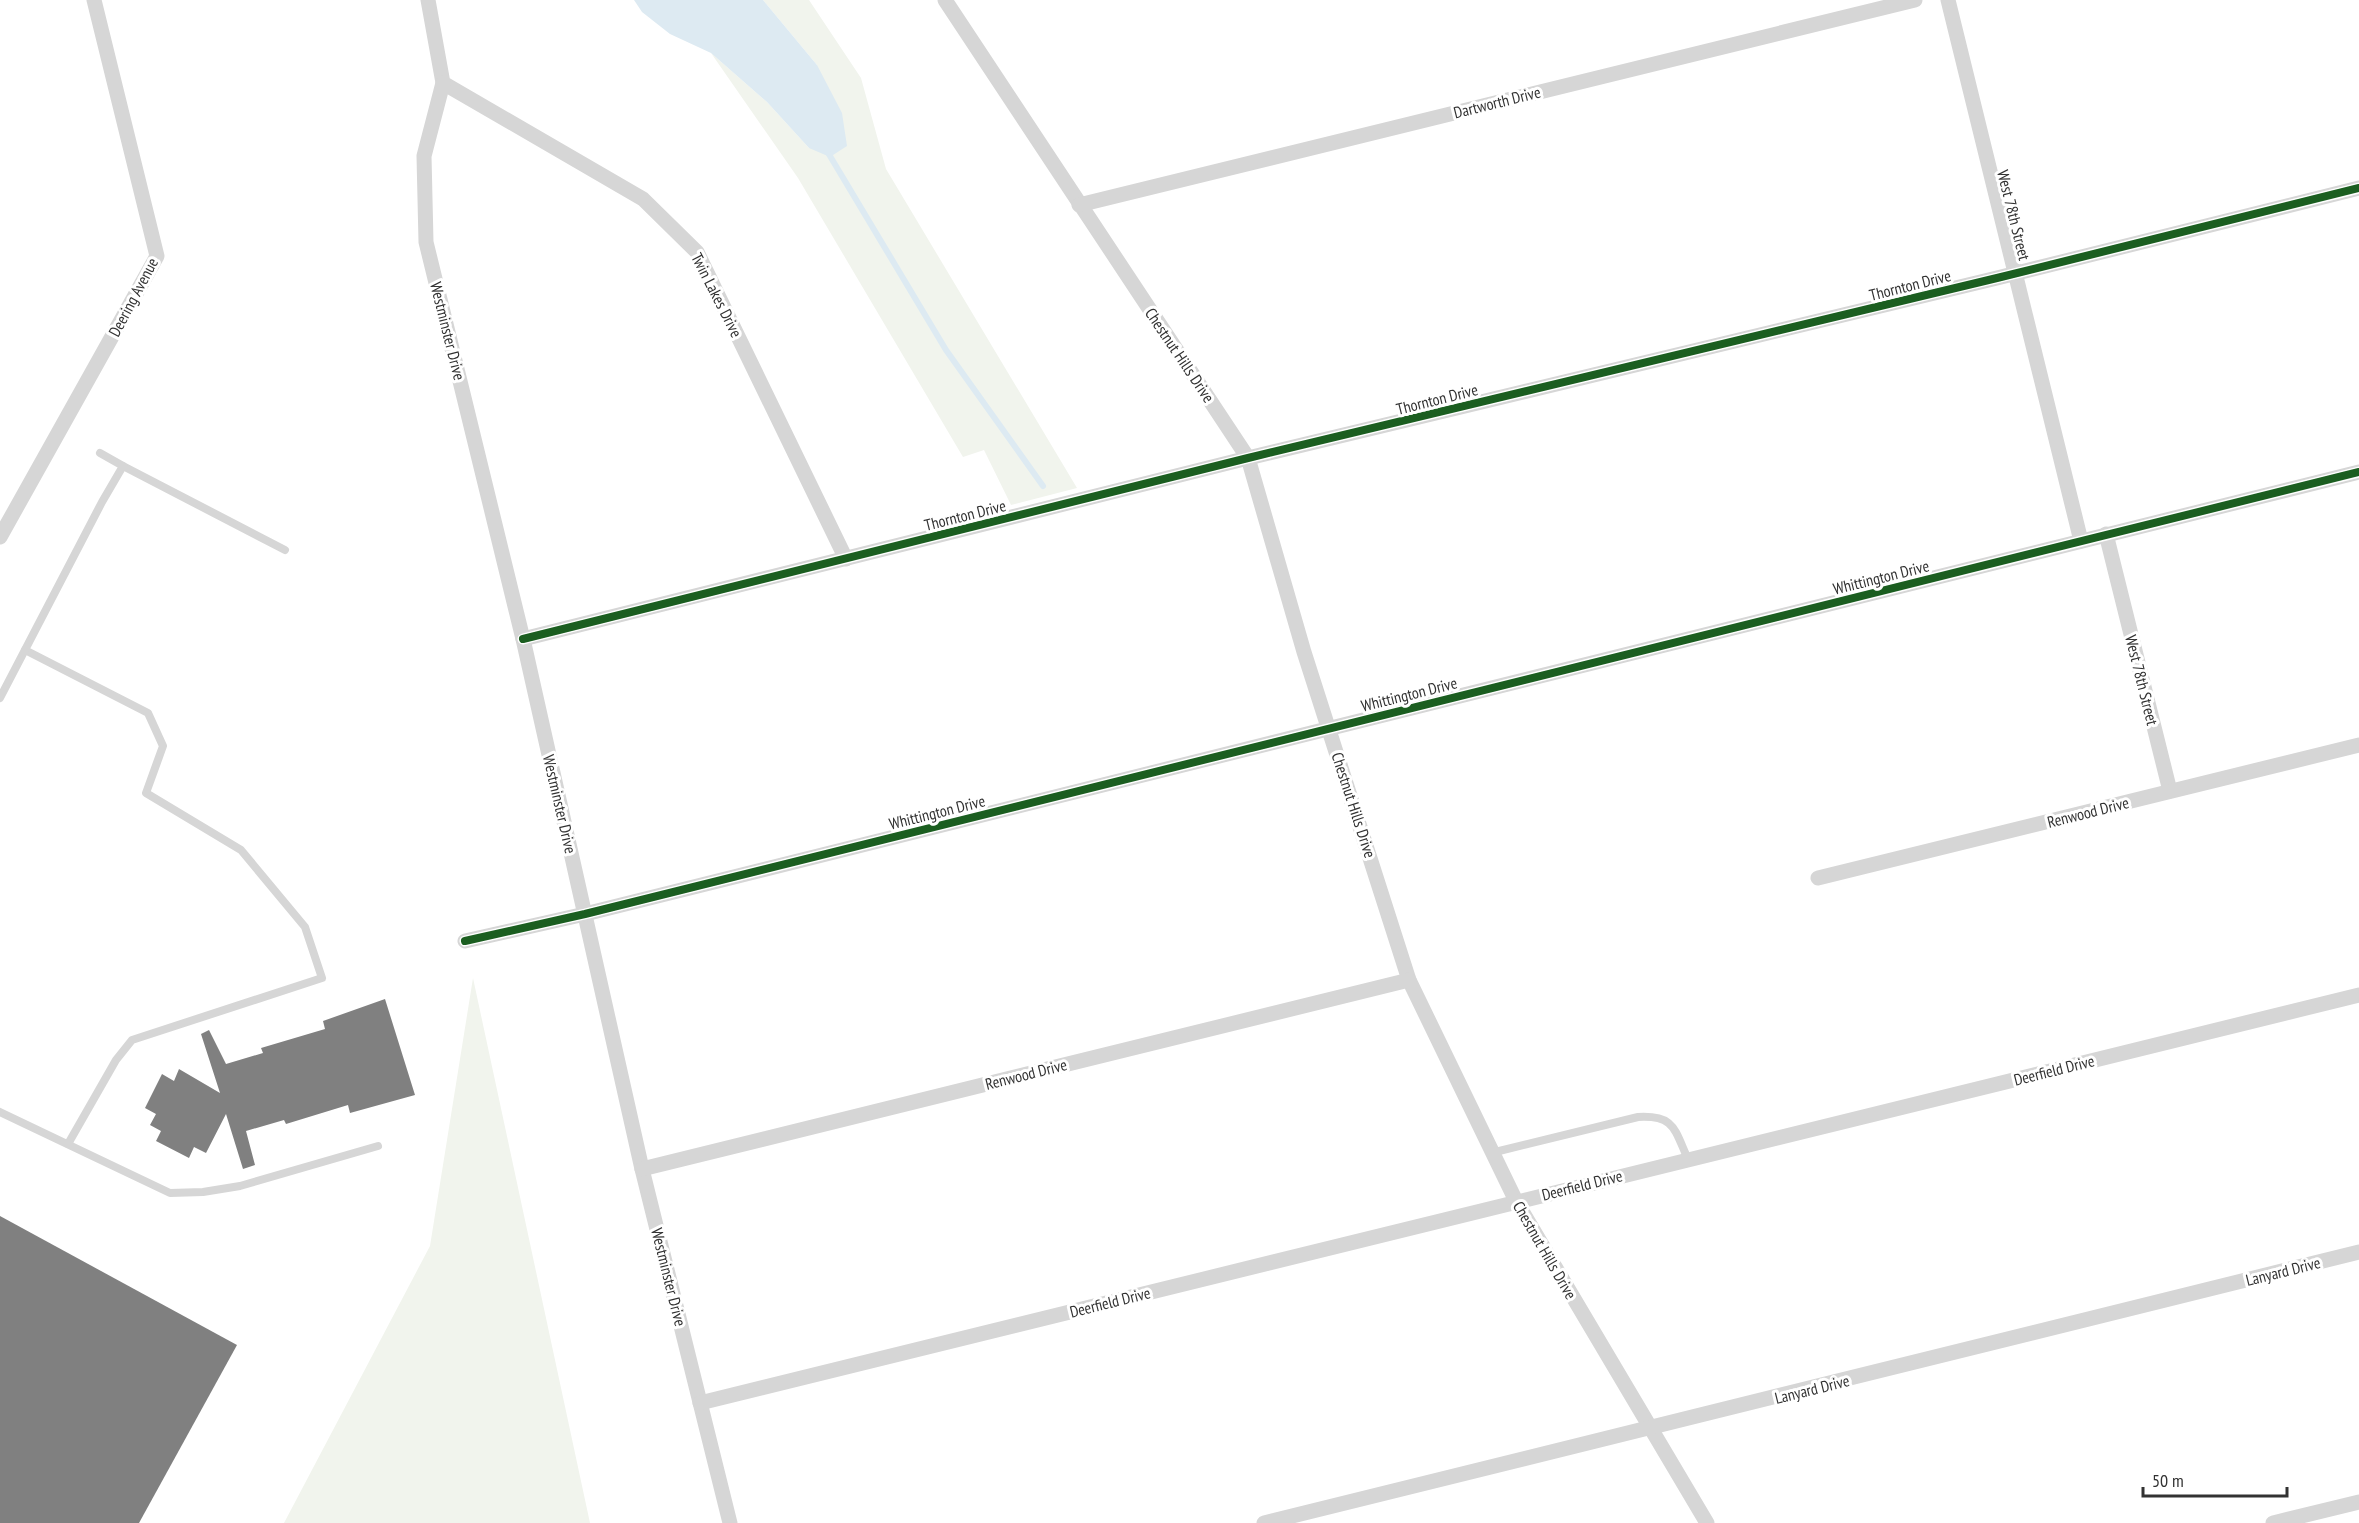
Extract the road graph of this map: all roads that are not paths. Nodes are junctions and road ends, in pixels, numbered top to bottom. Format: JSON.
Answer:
{"nodes":[{"id":1,"x":93,"y":0,"type":"edge"},
{"id":2,"x":428,"y":0,"type":"edge"},
{"id":3,"x":945,"y":0,"type":"edge"},
{"id":4,"x":1915,"y":0,"type":"edge"},
{"id":5,"x":1948,"y":0,"type":"edge"},
{"id":6,"x":443,"y":83,"type":"junction"},
{"id":7,"x":2359,"y":188,"type":"edge"},
{"id":8,"x":1079,"y":205,"type":"junction"},
{"id":9,"x":2014,"y":274,"type":"junction"},
{"id":10,"x":100,"y":453,"type":"dead end"},
{"id":11,"x":1248,"y":458,"type":"junction"},
{"id":12,"x":123,"y":466,"type":"junction"},
{"id":13,"x":2359,"y":472,"type":"edge"},
{"id":14,"x":4,"y":519,"type":"edge"},
{"id":15,"x":2106,"y":534,"type":"junction"},
{"id":16,"x":0,"y":537,"type":"edge"},
{"id":17,"x":2081,"y":541,"type":"junction"},
{"id":18,"x":285,"y":549,"type":"dead end"},
{"id":19,"x":846,"y":559,"type":"junction"},
{"id":20,"x":523,"y":639,"type":"junction"},
{"id":21,"x":25,"y":650,"type":"junction"},
{"id":22,"x":0,"y":698,"type":"edge"},
{"id":23,"x":1329,"y":728,"type":"junction"},
{"id":24,"x":2359,"y":746,"type":"edge"},
{"id":25,"x":2170,"y":792,"type":"junction"},
{"id":26,"x":1818,"y":878,"type":"dead end"},
{"id":27,"x":585,"y":914,"type":"junction"},
{"id":28,"x":465,"y":941,"type":"dead end"},
{"id":29,"x":1409,"y":980,"type":"junction"},
{"id":30,"x":2359,"y":995,"type":"edge"},
{"id":31,"x":0,"y":1112,"type":"edge"},
{"id":32,"x":68,"y":1144,"type":"junction"},
{"id":33,"x":378,"y":1146,"type":"dead end"},
{"id":34,"x":1491,"y":1153,"type":"junction"},
{"id":35,"x":1688,"y":1159,"type":"junction"},
{"id":36,"x":642,"y":1169,"type":"junction"},
{"id":37,"x":1516,"y":1201,"type":"junction"},
{"id":38,"x":2359,"y":1252,"type":"edge"},
{"id":39,"x":700,"y":1403,"type":"junction"},
{"id":40,"x":1650,"y":1430,"type":"junction"},
{"id":41,"x":2359,"y":1502,"type":"edge"},
{"id":42,"x":730,"y":1523,"type":"edge"},
{"id":43,"x":1264,"y":1523,"type":"edge"},
{"id":44,"x":1707,"y":1523,"type":"edge"},
{"id":45,"x":2273,"y":1523,"type":"edge"}],
"edges":[{"from":1,"to":14,"type":"street","name":"Deering Avenue"},
{"from":2,"to":6,"type":"street"},
{"from":3,"to":8,"type":"street","name":"Chestnut Hills Drive"},
{"from":4,"to":8,"type":"street","name":"Dartworth Drive"},
{"from":5,"to":9,"type":"street","name":"West 78th Street"},
{"from":6,"to":19,"type":"street","name":"Twin Lakes Drive"},
{"from":6,"to":20,"type":"street","name":"Westminster Drive"},
{"from":7,"to":9,"type":"street","name":"Thornton Drive"},
{"from":8,"to":11,"type":"street","name":"Chestnut Hills Drive"},
{"from":9,"to":11,"type":"street","name":"Thornton Drive"},
{"from":9,"to":17,"type":"street","name":"West 78th Street"},
{"from":10,"to":12,"type":"lane"},
{"from":11,"to":19,"type":"street","name":"Thornton Drive"},
{"from":11,"to":23,"type":"street","name":"Chestnut Hills Drive"},
{"from":12,"to":18,"type":"lane"},
{"from":12,"to":21,"type":"lane"},
{"from":13,"to":15,"type":"street","name":"Whittington Drive"},
{"from":14,"to":16,"type":"street","name":"Deering Avenue"},
{"from":15,"to":17,"type":"street","name":"Whittington Drive"},
{"from":15,"to":25,"type":"street","name":"West 78th Street"},
{"from":17,"to":23,"type":"street","name":"Whittington Drive"},
{"from":19,"to":20,"type":"street","name":"Thornton Drive"},
{"from":20,"to":27,"type":"street","name":"Westminster Drive"},
{"from":21,"to":22,"type":"lane"},
{"from":21,"to":32,"type":"lane"},
{"from":23,"to":27,"type":"street","name":"Whittington Drive"},
{"from":23,"to":29,"type":"street","name":"Chestnut Hills Drive"},
{"from":24,"to":25,"type":"street","name":"Renwood Drive"},
{"from":25,"to":26,"type":"street","name":"Renwood Drive"},
{"from":27,"to":28,"type":"street","name":"Whittington Drive"},
{"from":27,"to":36,"type":"street","name":"Westminster Drive"},
{"from":29,"to":34,"type":"street","name":"Chestnut Hills Drive"},
{"from":29,"to":36,"type":"street","name":"Renwood Drive"},
{"from":30,"to":35,"type":"street","name":"Deerfield Drive"},
{"from":31,"to":32,"type":"lane"},
{"from":32,"to":33,"type":"lane"},
{"from":34,"to":35,"type":"lane"},
{"from":34,"to":37,"type":"street","name":"Chestnut Hills Drive"},
{"from":35,"to":37,"type":"street","name":"Deerfield Drive"},
{"from":36,"to":39,"type":"street","name":"Westminster Drive"},
{"from":37,"to":39,"type":"street","name":"Deerfield Drive"},
{"from":37,"to":40,"type":"street","name":"Chestnut Hills Drive"},
{"from":38,"to":40,"type":"street","name":"Lanyard Drive"},
{"from":39,"to":42,"type":"street","name":"Westminster Drive"},
{"from":40,"to":43,"type":"street","name":"Lanyard Drive"},
{"from":40,"to":44,"type":"street","name":"Chestnut Hills Drive"},
{"from":41,"to":45,"type":"street"}]}
